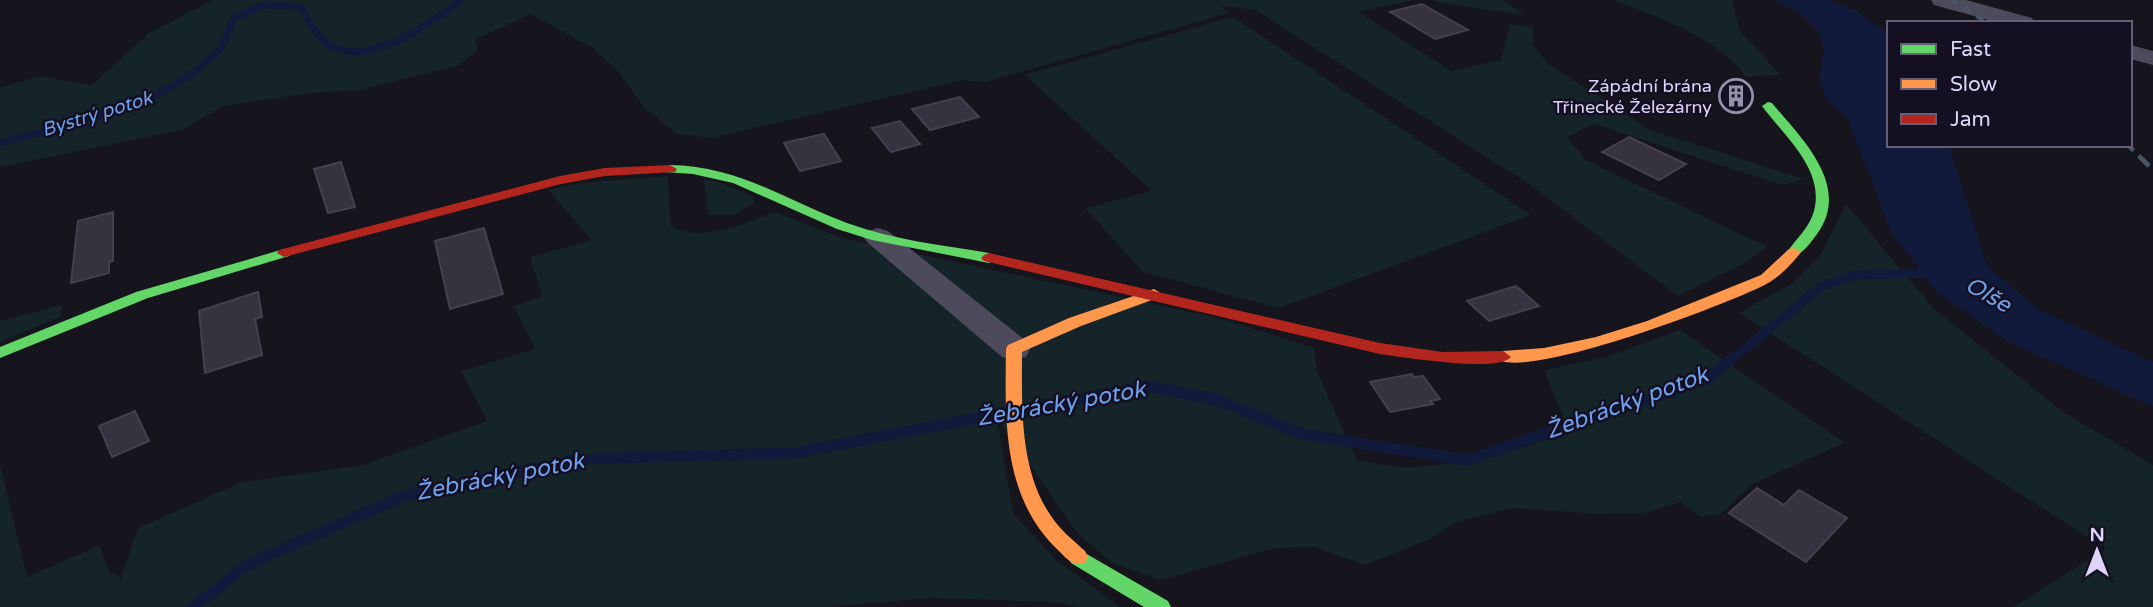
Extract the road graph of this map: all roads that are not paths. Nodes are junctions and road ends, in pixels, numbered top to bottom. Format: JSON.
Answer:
{"nodes":[{"id":1,"x":1942,"y":0,"type":"edge"},
{"id":2,"x":2017,"y":21,"type":"edge"},
{"id":3,"x":2132,"y":52,"type":"edge"},
{"id":4,"x":2153,"y":58,"type":"edge"},
{"id":5,"x":1768,"y":106,"type":"dead end"},
{"id":6,"x":878,"y":237,"type":"junction"},
{"id":7,"x":1154,"y":294,"type":"junction"},
{"id":8,"x":1014,"y":349,"type":"junction"},
{"id":9,"x":0,"y":353,"type":"edge"},
{"id":10,"x":1161,"y":607,"type":"edge"}],
"edges":[{"from":1,"to":2,"type":"street"},
{"from":3,"to":4,"type":"street"},
{"from":5,"to":7,"type":"street"},
{"from":6,"to":7,"type":"street"},
{"from":6,"to":8,"type":"street"},
{"from":6,"to":9,"type":"street"},
{"from":7,"to":8,"type":"street"},
{"from":8,"to":10,"type":"street"}]}
